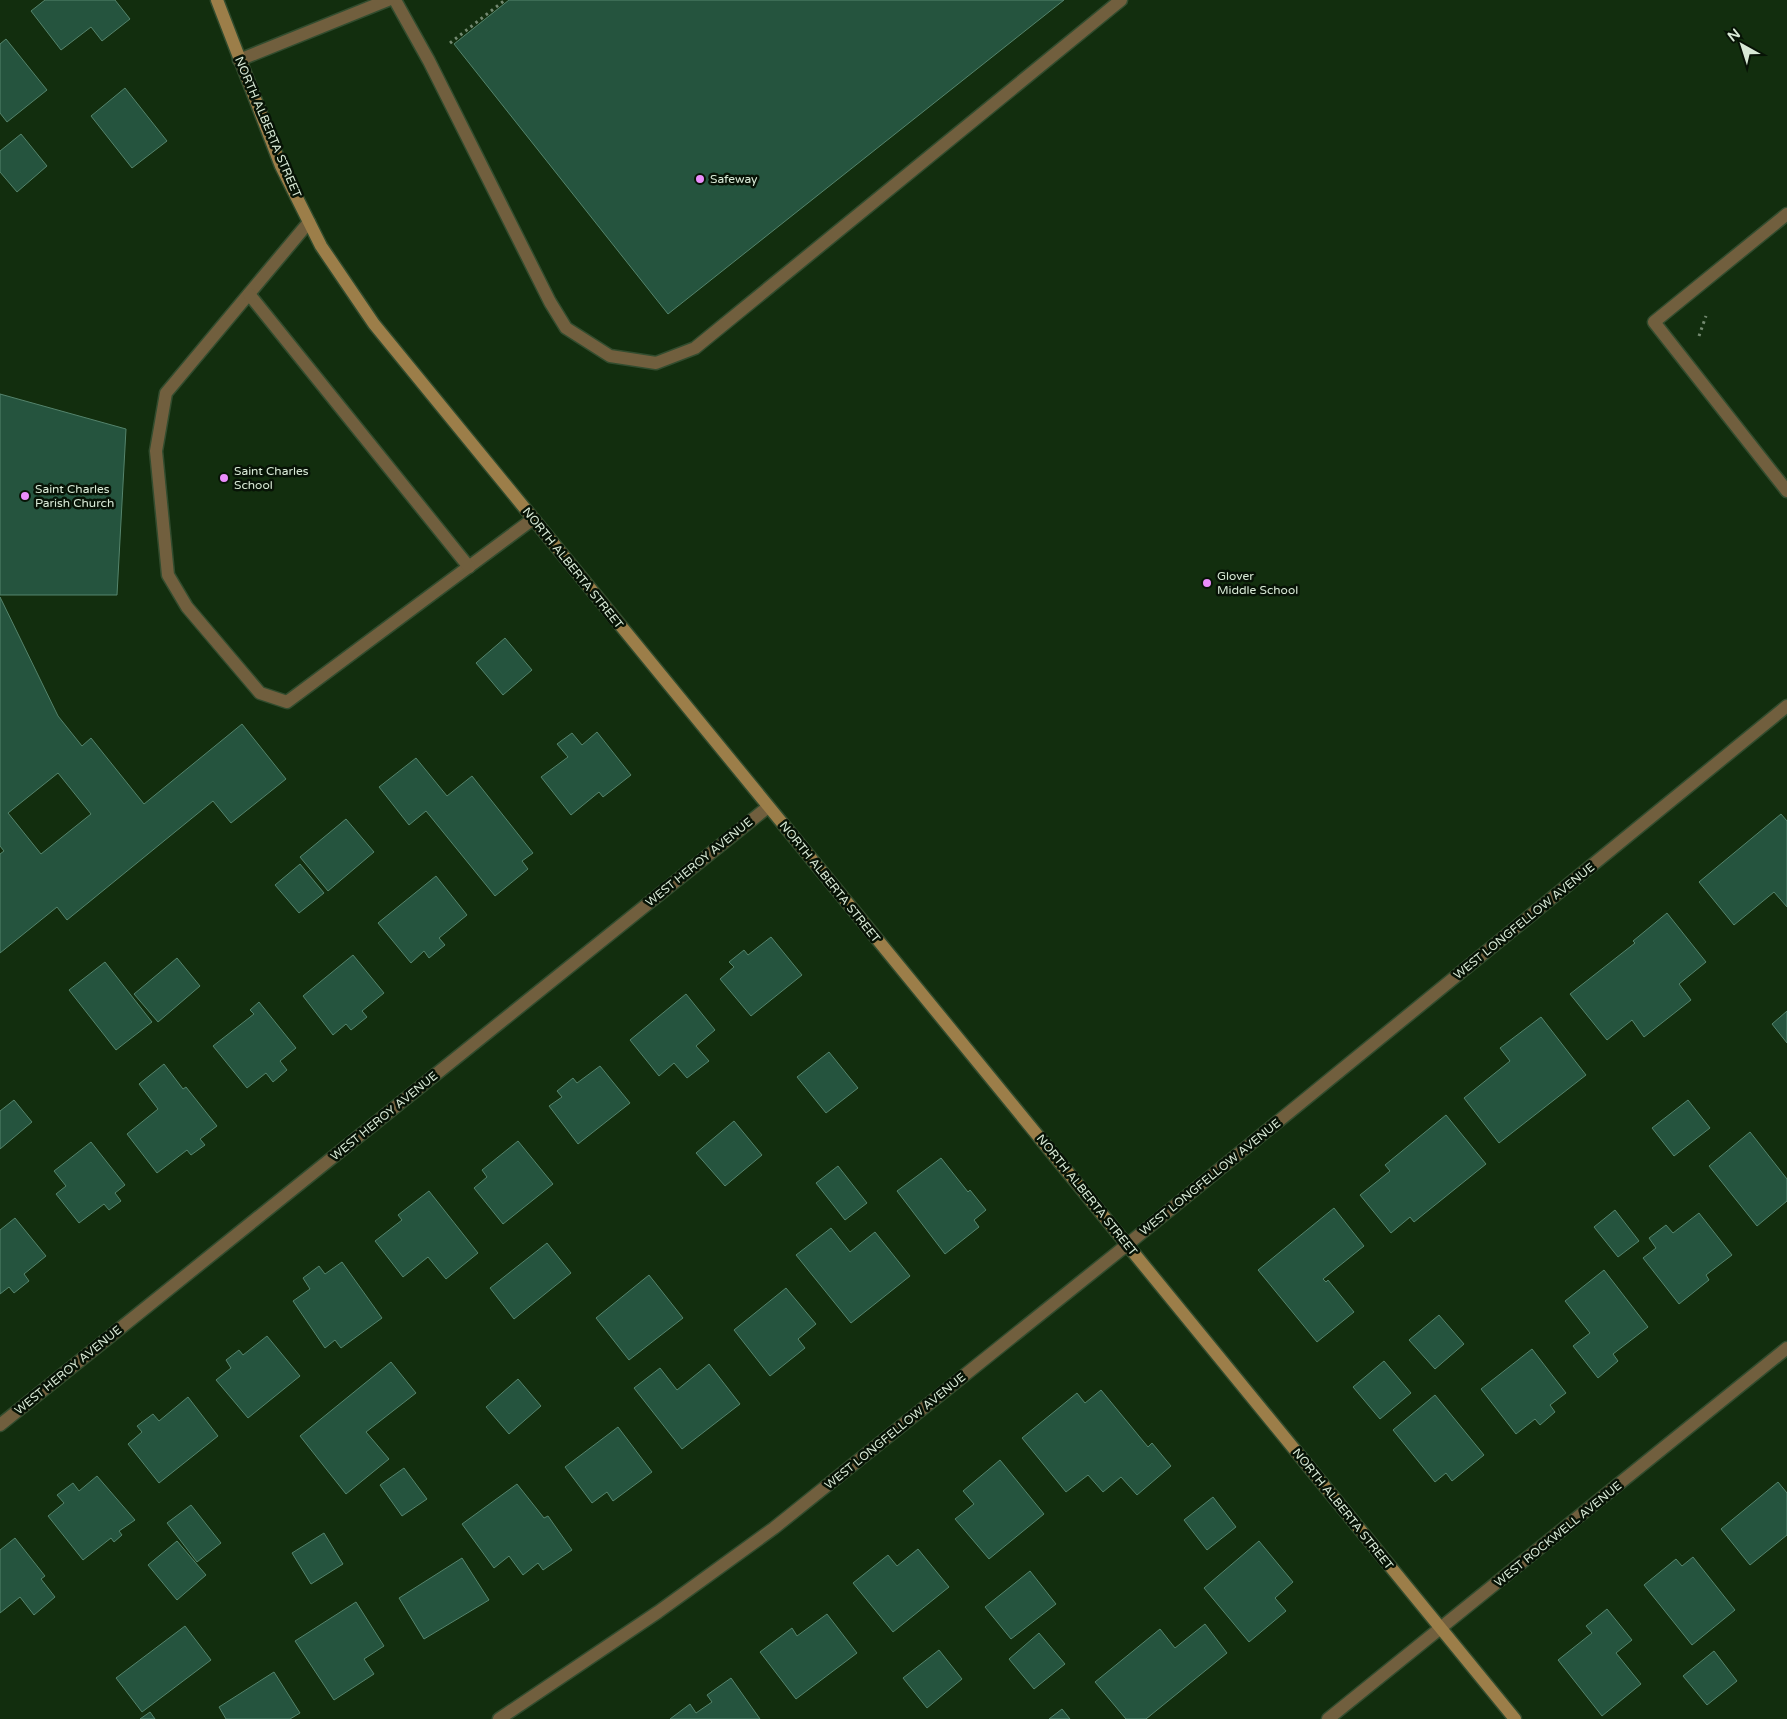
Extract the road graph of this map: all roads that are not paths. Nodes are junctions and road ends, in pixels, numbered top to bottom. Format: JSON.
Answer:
{"nodes":[{"id":1,"x":217,"y":0,"type":"edge"},
{"id":2,"x":388,"y":0,"type":"edge"},
{"id":3,"x":395,"y":0,"type":"edge"},
{"id":4,"x":1121,"y":0,"type":"edge"},
{"id":5,"x":239,"y":60,"type":"junction"},
{"id":6,"x":1787,"y":214,"type":"edge"},
{"id":7,"x":309,"y":222,"type":"junction"},
{"id":8,"x":249,"y":294,"type":"junction"},
{"id":9,"x":1787,"y":491,"type":"edge"},
{"id":10,"x":533,"y":519,"type":"junction"},
{"id":11,"x":468,"y":567,"type":"junction"},
{"id":12,"x":1787,"y":706,"type":"edge"},
{"id":13,"x":768,"y":807,"type":"junction"},
{"id":14,"x":1128,"y":1244,"type":"junction"},
{"id":15,"x":1787,"y":1348,"type":"edge"},
{"id":16,"x":0,"y":1426,"type":"edge"},
{"id":17,"x":1441,"y":1629,"type":"junction"},
{"id":18,"x":498,"y":1719,"type":"edge"},
{"id":19,"x":1328,"y":1719,"type":"edge"},
{"id":20,"x":1515,"y":1719,"type":"edge"}],
"edges":[{"from":1,"to":5,"type":"main road","name":"NORTH ALBERTA STREET"},
{"from":2,"to":5,"type":"street"},
{"from":3,"to":4,"type":"street"},
{"from":5,"to":7,"type":"main road","name":"NORTH ALBERTA STREET"},
{"from":6,"to":9,"type":"street"},
{"from":7,"to":8,"type":"street"},
{"from":7,"to":10,"type":"main road","name":"NORTH ALBERTA STREET"},
{"from":8,"to":11,"type":"street"},
{"from":8,"to":11,"type":"street"},
{"from":10,"to":11,"type":"street"},
{"from":10,"to":13,"type":"main road","name":"NORTH ALBERTA STREET"},
{"from":12,"to":14,"type":"street","name":"WEST LONGFELLOW AVENUE"},
{"from":13,"to":14,"type":"main road","name":"NORTH ALBERTA STREET"},
{"from":13,"to":16,"type":"street","name":"WEST HEROY AVENUE"},
{"from":14,"to":17,"type":"main road","name":"NORTH ALBERTA STREET"},
{"from":14,"to":18,"type":"street","name":"WEST LONGFELLOW AVENUE"},
{"from":15,"to":17,"type":"street","name":"WEST ROCKWELL AVENUE"},
{"from":17,"to":19,"type":"street","name":"WEST ROCKWELL AVENUE"},
{"from":17,"to":20,"type":"main road","name":"NORTH ALBERTA STREET"}]}
